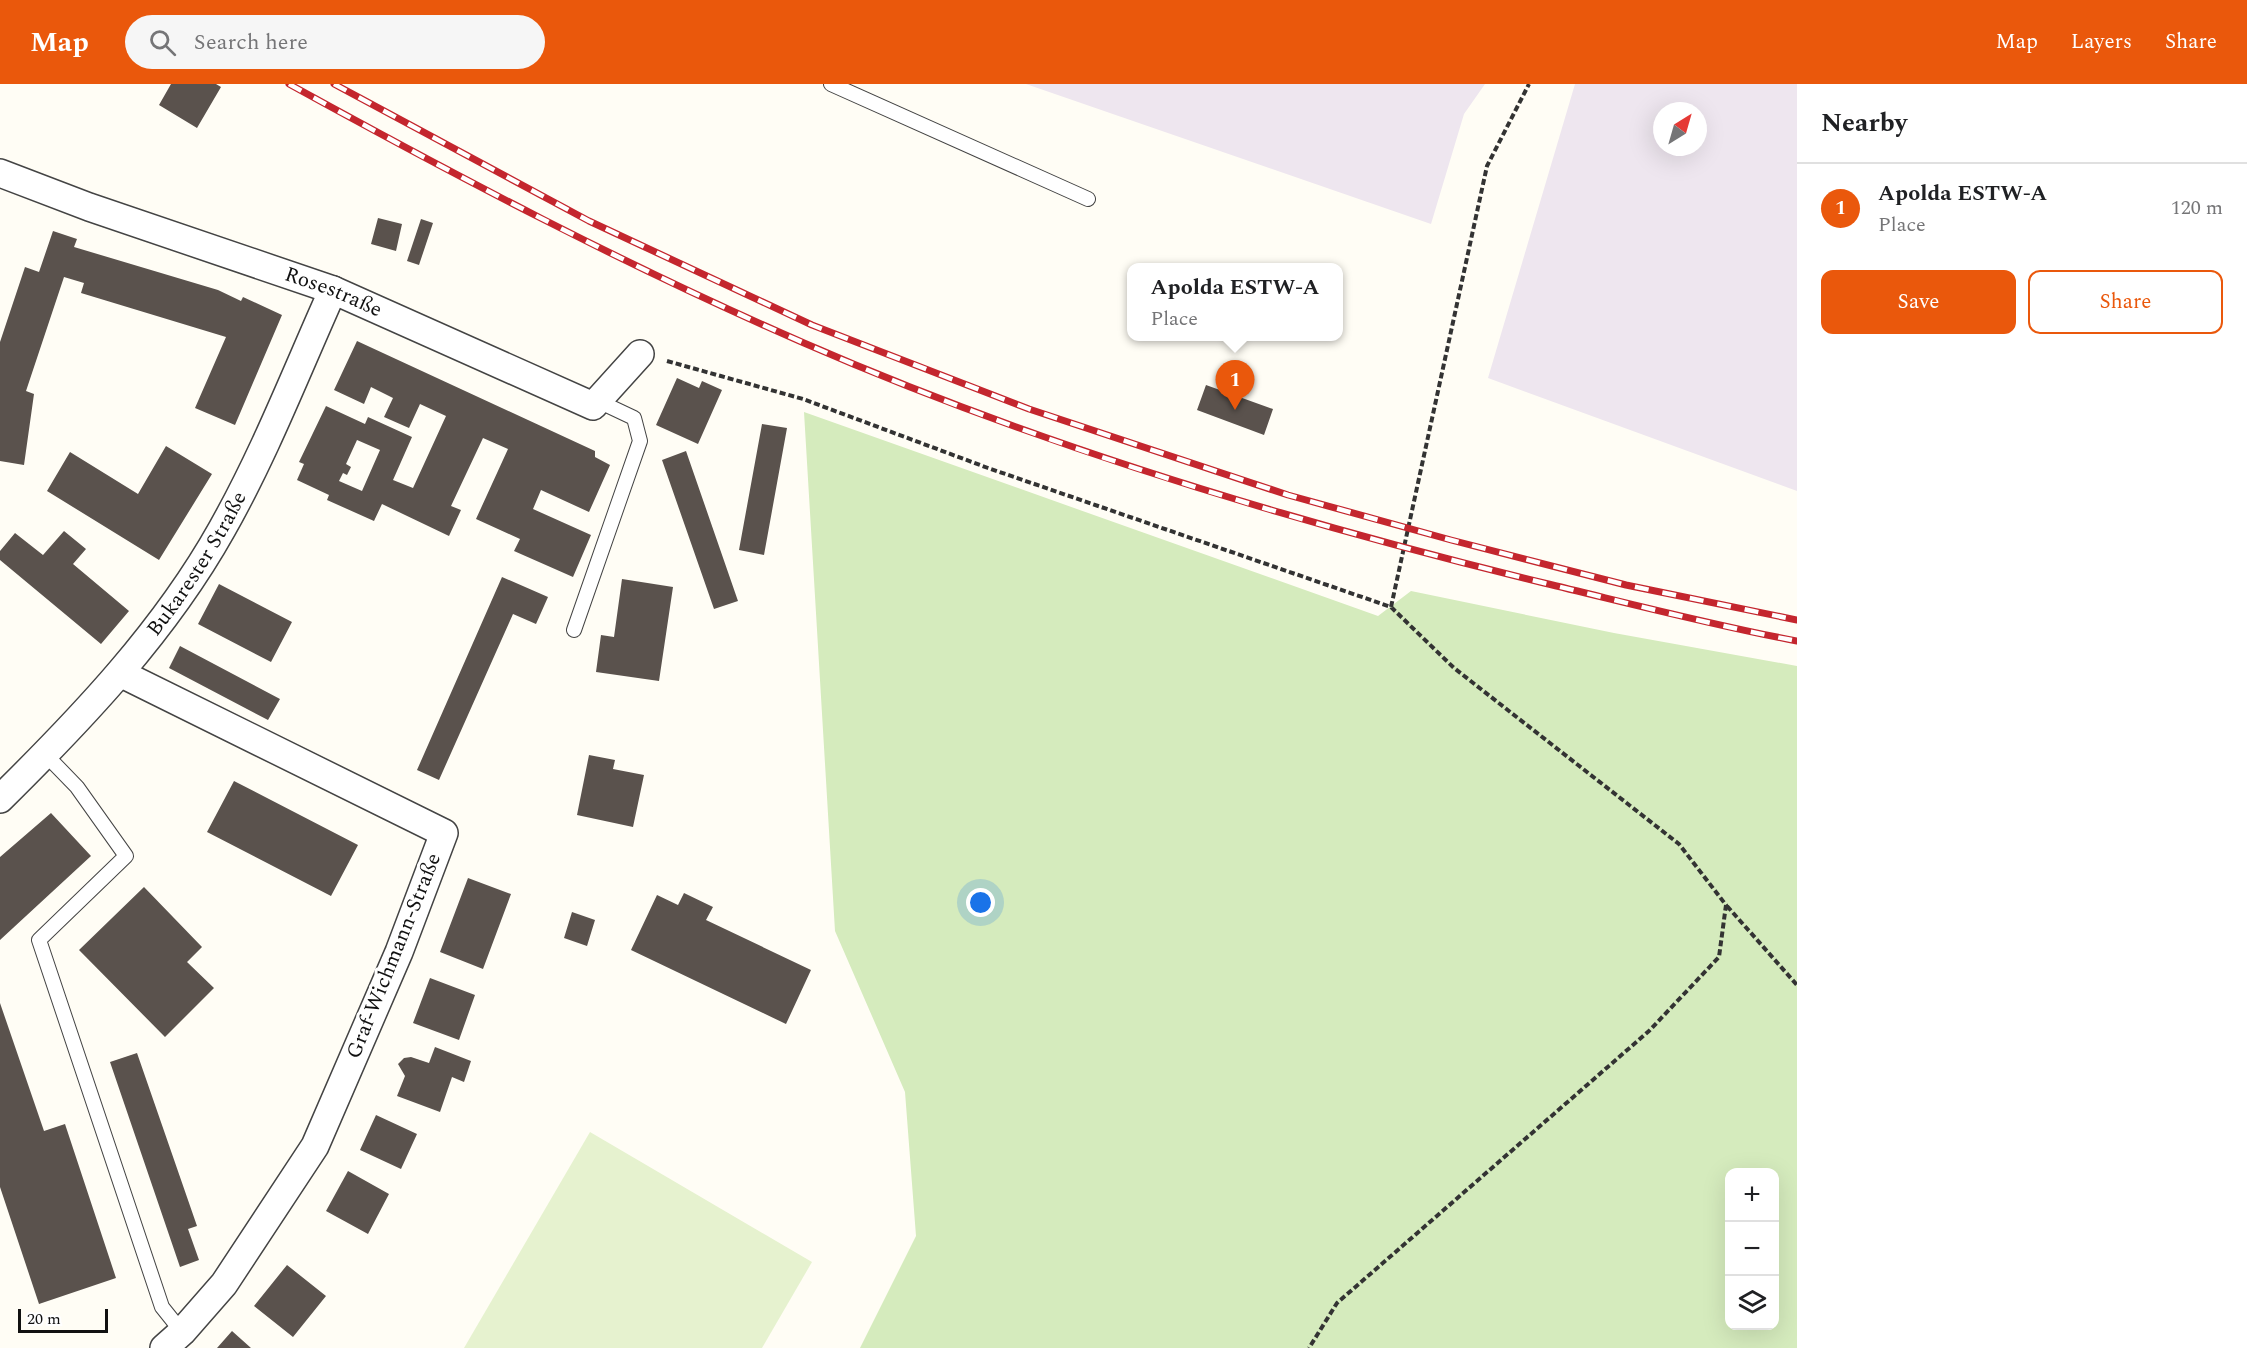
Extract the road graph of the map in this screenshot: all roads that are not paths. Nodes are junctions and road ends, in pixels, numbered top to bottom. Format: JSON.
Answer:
{"nodes":[{"id":1,"x":831,"y":84,"type":"edge"},
{"id":2,"x":0,"y":173,"type":"edge"},
{"id":3,"x":1088,"y":199,"type":"dead end"},
{"id":4,"x":333,"y":290,"type":"junction"},
{"id":5,"x":640,"y":354,"type":"road end"},
{"id":6,"x":598,"y":401,"type":"junction"},
{"id":7,"x":574,"y":630,"type":"dead end"},
{"id":8,"x":120,"y":673,"type":"junction"},
{"id":9,"x":45,"y":754,"type":"junction"},
{"id":10,"x":0,"y":799,"type":"edge"},
{"id":11,"x":173,"y":1340,"type":"edge"}],
"edges":[{"from":1,"to":3,"type":"lane"},
{"from":2,"to":4,"type":"street","name":"Rosestraße"},
{"from":4,"to":6,"type":"street","name":"Rosestraße"},
{"from":4,"to":8,"type":"street","name":"Bukarester Straße"},
{"from":5,"to":6,"type":"street"},
{"from":6,"to":7,"type":"lane"},
{"from":8,"to":9,"type":"street","name":"Bukarester Straße"},
{"from":8,"to":11,"type":"street","name":"Graf-Wichmann-Straße"},
{"from":9,"to":10,"type":"street","name":"Bukarester Straße"},
{"from":9,"to":11,"type":"lane"}]}
